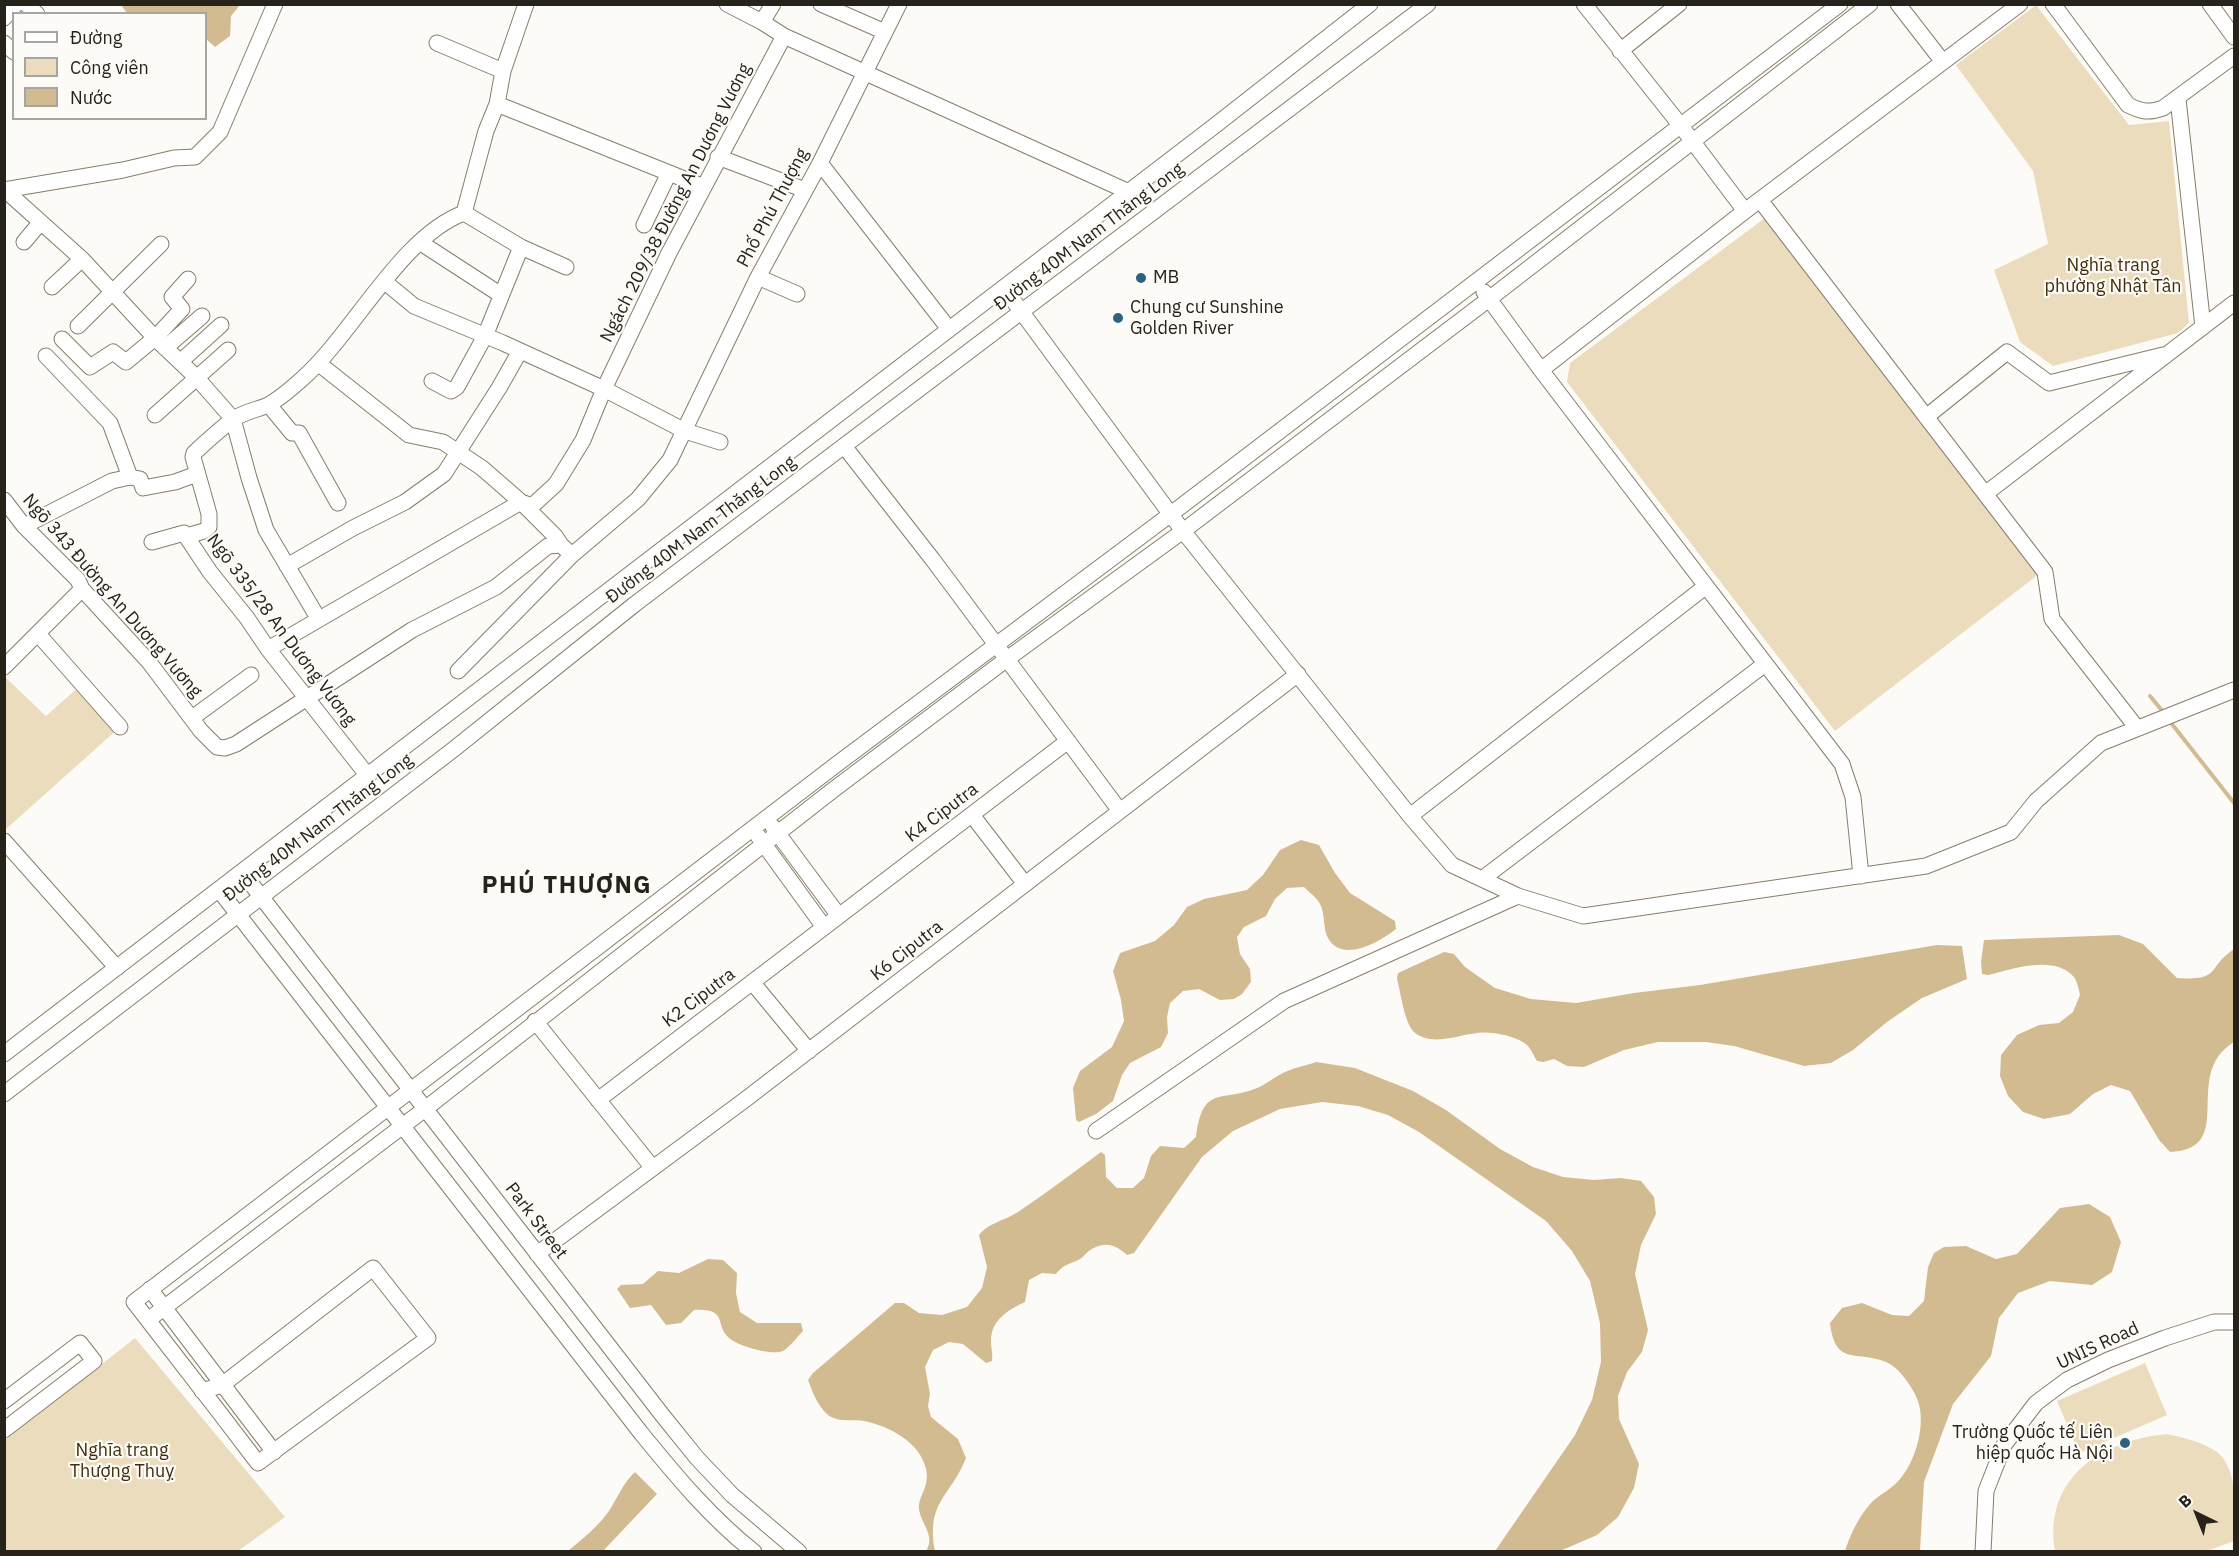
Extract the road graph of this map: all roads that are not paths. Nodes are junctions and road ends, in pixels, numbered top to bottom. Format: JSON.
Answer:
{"nodes":[{"id":1,"x":16,"y":4,"type":"edge"},
{"id":2,"x":275,"y":4,"type":"edge"},
{"id":3,"x":526,"y":4,"type":"edge"},
{"id":4,"x":727,"y":4,"type":"edge"},
{"id":5,"x":772,"y":4,"type":"edge"},
{"id":6,"x":899,"y":4,"type":"edge"},
{"id":7,"x":1370,"y":4,"type":"edge"},
{"id":8,"x":1428,"y":4,"type":"edge"},
{"id":9,"x":1584,"y":4,"type":"edge"},
{"id":10,"x":1679,"y":4,"type":"edge"},
{"id":11,"x":1840,"y":4,"type":"edge"},
{"id":12,"x":1870,"y":4,"type":"edge"},
{"id":13,"x":1898,"y":4,"type":"edge"},
{"id":14,"x":2020,"y":4,"type":"edge"},
{"id":15,"x":2053,"y":4,"type":"edge"},
{"id":16,"x":2210,"y":4,"type":"edge"},
{"id":17,"x":826,"y":6,"type":"edge"},
{"id":18,"x":4,"y":18,"type":"edge"},
{"id":19,"x":762,"y":22,"type":"junction"},
{"id":20,"x":885,"y":32,"type":"junction"},
{"id":21,"x":784,"y":36,"type":"junction"},
{"id":22,"x":2235,"y":37,"type":"edge"},
{"id":23,"x":438,"y":43,"type":"dead end"},
{"id":24,"x":1620,"y":51,"type":"junction"},
{"id":25,"x":2235,"y":56,"type":"edge"},
{"id":26,"x":1943,"y":62,"type":"junction"},
{"id":27,"x":503,"y":71,"type":"junction"},
{"id":28,"x":864,"y":71,"type":"junction"},
{"id":29,"x":2178,"y":99,"type":"junction"},
{"id":30,"x":496,"y":104,"type":"junction"},
{"id":31,"x":1681,"y":126,"type":"junction"},
{"id":32,"x":1693,"y":142,"type":"junction"},
{"id":33,"x":718,"y":157,"type":"junction"},
{"id":34,"x":820,"y":163,"type":"junction"},
{"id":35,"x":669,"y":173,"type":"junction"},
{"id":36,"x":704,"y":187,"type":"junction"},
{"id":37,"x":5,"y":190,"type":"edge"},
{"id":38,"x":806,"y":190,"type":"junction"},
{"id":39,"x":1129,"y":192,"type":"junction"},
{"id":40,"x":1760,"y":200,"type":"junction"},
{"id":41,"x":1745,"y":212,"type":"junction"},
{"id":42,"x":464,"y":213,"type":"junction"},
{"id":43,"x":40,"y":222,"type":"junction"},
{"id":44,"x":644,"y":225,"type":"dead end"},
{"id":45,"x":24,"y":242,"type":"dead end"},
{"id":46,"x":421,"y":243,"type":"junction"},
{"id":47,"x":161,"y":244,"type":"dead end"},
{"id":48,"x":521,"y":247,"type":"junction"},
{"id":49,"x":82,"y":260,"type":"junction"},
{"id":50,"x":566,"y":267,"type":"dead end"},
{"id":51,"x":758,"y":277,"type":"junction"},
{"id":52,"x":188,"y":279,"type":"dead end"},
{"id":53,"x":385,"y":282,"type":"junction"},
{"id":54,"x":1476,"y":283,"type":"junction"},
{"id":55,"x":52,"y":287,"type":"dead end"},
{"id":56,"x":1004,"y":288,"type":"junction"},
{"id":57,"x":113,"y":293,"type":"junction"},
{"id":58,"x":797,"y":294,"type":"dead end"},
{"id":59,"x":501,"y":295,"type":"junction"},
{"id":60,"x":1490,"y":299,"type":"junction"},
{"id":61,"x":2235,"y":303,"type":"edge"},
{"id":62,"x":1021,"y":312,"type":"junction"},
{"id":63,"x":202,"y":316,"type":"dead end"},
{"id":64,"x":221,"y":325,"type":"dead end"},
{"id":65,"x":78,"y":326,"type":"dead end"},
{"id":66,"x":2203,"y":327,"type":"junction"},
{"id":67,"x":950,"y":329,"type":"junction"},
{"id":68,"x":486,"y":336,"type":"junction"},
{"id":69,"x":62,"y":339,"type":"dead end"},
{"id":70,"x":160,"y":343,"type":"junction"},
{"id":71,"x":228,"y":350,"type":"dead end"},
{"id":72,"x":520,"y":351,"type":"junction"},
{"id":73,"x":2170,"y":353,"type":"junction"},
{"id":74,"x":46,"y":356,"type":"dead end"},
{"id":75,"x":180,"y":362,"type":"junction"},
{"id":76,"x":318,"y":363,"type":"junction"},
{"id":77,"x":1541,"y":370,"type":"junction"},
{"id":78,"x":196,"y":377,"type":"junction"},
{"id":79,"x":432,"y":381,"type":"dead end"},
{"id":80,"x":604,"y":389,"type":"junction"},
{"id":81,"x":269,"y":405,"type":"junction"},
{"id":82,"x":155,"y":414,"type":"dead end"},
{"id":83,"x":1926,"y":417,"type":"junction"},
{"id":84,"x":233,"y":419,"type":"junction"},
{"id":85,"x":685,"y":431,"type":"junction"},
{"id":86,"x":720,"y":442,"type":"dead end"},
{"id":87,"x":844,"y":446,"type":"junction"},
{"id":88,"x":458,"y":453,"type":"junction"},
{"id":89,"x":197,"y":474,"type":"junction"},
{"id":90,"x":130,"y":477,"type":"junction"},
{"id":91,"x":1985,"y":494,"type":"junction"},
{"id":92,"x":4,"y":500,"type":"edge"},
{"id":93,"x":338,"y":502,"type":"dead end"},
{"id":94,"x":520,"y":502,"type":"junction"},
{"id":95,"x":1171,"y":514,"type":"junction"},
{"id":96,"x":24,"y":526,"type":"junction"},
{"id":97,"x":1183,"y":531,"type":"junction"},
{"id":98,"x":187,"y":536,"type":"junction"},
{"id":99,"x":152,"y":542,"type":"dead end"},
{"id":100,"x":566,"y":550,"type":"junction"},
{"id":101,"x":287,"y":566,"type":"junction"},
{"id":102,"x":1705,"y":587,"type":"junction"},
{"id":103,"x":82,"y":589,"type":"junction"},
{"id":104,"x":318,"y":618,"type":"junction"},
{"id":105,"x":38,"y":634,"type":"junction"},
{"id":106,"x":997,"y":645,"type":"junction"},
{"id":107,"x":268,"y":649,"type":"junction"},
{"id":108,"x":1007,"y":659,"type":"junction"},
{"id":109,"x":1765,"y":664,"type":"junction"},
{"id":110,"x":4,"y":667,"type":"edge"},
{"id":111,"x":458,"y":671,"type":"dead end"},
{"id":112,"x":1298,"y":674,"type":"junction"},
{"id":113,"x":251,"y":675,"type":"dead end"},
{"id":114,"x":2235,"y":690,"type":"edge"},
{"id":115,"x":305,"y":698,"type":"junction"},
{"id":116,"x":192,"y":718,"type":"junction"},
{"id":117,"x":120,"y":727,"type":"dead end"},
{"id":118,"x":2137,"y":729,"type":"junction"},
{"id":119,"x":1068,"y":741,"type":"junction"},
{"id":120,"x":368,"y":776,"type":"junction"},
{"id":121,"x":1120,"y":811,"type":"junction"},
{"id":122,"x":972,"y":815,"type":"junction"},
{"id":123,"x":1410,"y":816,"type":"junction"},
{"id":124,"x":767,"y":818,"type":"junction"},
{"id":125,"x":753,"y":829,"type":"junction"},
{"id":126,"x":778,"y":833,"type":"junction"},
{"id":127,"x":4,"y":841,"type":"edge"},
{"id":128,"x":764,"y":844,"type":"junction"},
{"id":129,"x":242,"y":872,"type":"junction"},
{"id":130,"x":1862,"y":876,"type":"junction"},
{"id":131,"x":1482,"y":879,"type":"junction"},
{"id":132,"x":1025,"y":884,"type":"junction"},
{"id":133,"x":219,"y":890,"type":"junction"},
{"id":134,"x":261,"y":896,"type":"junction"},
{"id":135,"x":1518,"y":896,"type":"junction"},
{"id":136,"x":237,"y":915,"type":"junction"},
{"id":137,"x":839,"y":916,"type":"junction"},
{"id":138,"x":825,"y":927,"type":"junction"},
{"id":139,"x":117,"y":968,"type":"junction"},
{"id":140,"x":752,"y":982,"type":"junction"},
{"id":141,"x":535,"y":1021,"type":"junction"},
{"id":142,"x":809,"y":1051,"type":"junction"},
{"id":143,"x":4,"y":1054,"type":"edge"},
{"id":144,"x":411,"y":1091,"type":"junction"},
{"id":145,"x":4,"y":1094,"type":"edge"},
{"id":146,"x":598,"y":1100,"type":"junction"},
{"id":147,"x":388,"y":1108,"type":"junction"},
{"id":148,"x":424,"y":1109,"type":"junction"},
{"id":149,"x":402,"y":1126,"type":"junction"},
{"id":150,"x":1096,"y":1131,"type":"dead end"},
{"id":151,"x":468,"y":1165,"type":"junction"},
{"id":152,"x":652,"y":1167,"type":"junction"},
{"id":153,"x":447,"y":1182,"type":"junction"},
{"id":154,"x":537,"y":1254,"type":"junction"},
{"id":155,"x":150,"y":1289,"type":"junction"},
{"id":156,"x":164,"y":1308,"type":"junction"},
{"id":157,"x":148,"y":1320,"type":"junction"},
{"id":158,"x":2235,"y":1322,"type":"edge"},
{"id":159,"x":222,"y":1385,"type":"junction"},
{"id":160,"x":202,"y":1391,"type":"junction"},
{"id":161,"x":4,"y":1401,"type":"edge"},
{"id":162,"x":4,"y":1430,"type":"edge"},
{"id":163,"x":274,"y":1452,"type":"junction"},
{"id":164,"x":754,"y":1551,"type":"edge"},
{"id":165,"x":799,"y":1551,"type":"edge"},
{"id":166,"x":1983,"y":1551,"type":"edge"}],
"edges":[{"from":1,"to":18,"type":"street"},
{"from":2,"to":37,"type":"street"},
{"from":3,"to":27,"type":"street"},
{"from":4,"to":19,"type":"street"},
{"from":5,"to":19,"type":"street"},
{"from":6,"to":20,"type":"street","name":"Phố Phú Thượng"},
{"from":7,"to":39,"type":"street","name":"Đường 40M Nam Thăng Long"},
{"from":8,"to":62,"type":"street","name":"Đường 40M Nam Thăng Long"},
{"from":9,"to":24,"type":"street"},
{"from":10,"to":24,"type":"street"},
{"from":11,"to":31,"type":"street"},
{"from":12,"to":32,"type":"street"},
{"from":13,"to":26,"type":"street"},
{"from":14,"to":26,"type":"street"},
{"from":15,"to":29,"type":"street"},
{"from":16,"to":22,"type":"street"},
{"from":17,"to":20,"type":"street"},
{"from":19,"to":21,"type":"street"},
{"from":20,"to":28,"type":"street","name":"Phố Phú Thượng"},
{"from":21,"to":28,"type":"street"},
{"from":21,"to":33,"type":"street","name":"Ngách 209/38 Đường An Dương Vương"},
{"from":23,"to":27,"type":"street"},
{"from":24,"to":31,"type":"street"},
{"from":25,"to":29,"type":"street"},
{"from":26,"to":40,"type":"street"},
{"from":27,"to":30,"type":"street"},
{"from":28,"to":34,"type":"street","name":"Phố Phú Thượng"},
{"from":28,"to":39,"type":"street"},
{"from":29,"to":66,"type":"street"},
{"from":30,"to":35,"type":"street"},
{"from":30,"to":42,"type":"street"},
{"from":31,"to":32,"type":"street"},
{"from":31,"to":54,"type":"street"},
{"from":32,"to":41,"type":"street"},
{"from":32,"to":60,"type":"street"},
{"from":33,"to":36,"type":"street","name":"Ngách 209/38 Đường An Dương Vương"},
{"from":33,"to":38,"type":"street"},
{"from":34,"to":38,"type":"street","name":"Phố Phú Thượng"},
{"from":34,"to":67,"type":"street"},
{"from":35,"to":36,"type":"street"},
{"from":35,"to":44,"type":"street"},
{"from":36,"to":80,"type":"street","name":"Ngách 209/38 Đường An Dương Vương"},
{"from":37,"to":43,"type":"street"},
{"from":38,"to":51,"type":"street","name":"Phố Phú Thượng"},
{"from":39,"to":56,"type":"street","name":"Đường 40M Nam Thăng Long"},
{"from":40,"to":41,"type":"street"},
{"from":40,"to":83,"type":"street"},
{"from":41,"to":77,"type":"street"},
{"from":42,"to":46,"type":"street"},
{"from":42,"to":48,"type":"street"},
{"from":43,"to":45,"type":"street"},
{"from":43,"to":49,"type":"street"},
{"from":46,"to":53,"type":"street"},
{"from":46,"to":59,"type":"street"},
{"from":47,"to":57,"type":"street"},
{"from":48,"to":50,"type":"street"},
{"from":48,"to":59,"type":"street"},
{"from":49,"to":55,"type":"street"},
{"from":49,"to":57,"type":"street"},
{"from":51,"to":58,"type":"street"},
{"from":51,"to":85,"type":"street","name":"Phố Phú Thượng"},
{"from":52,"to":70,"type":"street"},
{"from":53,"to":68,"type":"street"},
{"from":53,"to":76,"type":"street"},
{"from":54,"to":60,"type":"street"},
{"from":54,"to":95,"type":"street"},
{"from":56,"to":62,"type":"street"},
{"from":56,"to":67,"type":"street","name":"Đường 40M Nam Thăng Long"},
{"from":57,"to":65,"type":"street"},
{"from":57,"to":70,"type":"street"},
{"from":59,"to":68,"type":"street"},
{"from":60,"to":77,"type":"street"},
{"from":60,"to":97,"type":"street"},
{"from":61,"to":66,"type":"street"},
{"from":62,"to":87,"type":"street","name":"Đường 40M Nam Thăng Long"},
{"from":62,"to":95,"type":"street"},
{"from":63,"to":70,"type":"street"},
{"from":64,"to":75,"type":"street"},
{"from":66,"to":73,"type":"street"},
{"from":67,"to":120,"type":"street","name":"Đường 40M Nam Thăng Long"},
{"from":68,"to":72,"type":"street"},
{"from":68,"to":79,"type":"street"},
{"from":69,"to":70,"type":"street"},
{"from":70,"to":75,"type":"street"},
{"from":71,"to":78,"type":"street"},
{"from":72,"to":80,"type":"street"},
{"from":72,"to":88,"type":"street"},
{"from":73,"to":83,"type":"street"},
{"from":73,"to":91,"type":"street"},
{"from":74,"to":90,"type":"street"},
{"from":75,"to":78,"type":"street"},
{"from":76,"to":81,"type":"street"},
{"from":76,"to":88,"type":"street"},
{"from":77,"to":102,"type":"street"},
{"from":78,"to":82,"type":"street"},
{"from":78,"to":84,"type":"street"},
{"from":80,"to":85,"type":"street"},
{"from":80,"to":94,"type":"street","name":"Ngách 209/38 Đường An Dương Vương"},
{"from":81,"to":84,"type":"street"},
{"from":81,"to":93,"type":"street"},
{"from":83,"to":91,"type":"street"},
{"from":84,"to":89,"type":"street"},
{"from":84,"to":101,"type":"street"},
{"from":85,"to":86,"type":"street"},
{"from":85,"to":100,"type":"street","name":"Phố Phú Thượng"},
{"from":87,"to":106,"type":"street"},
{"from":87,"to":134,"type":"street","name":"Đường 40M Nam Thăng Long"},
{"from":88,"to":94,"type":"street"},
{"from":88,"to":101,"type":"street"},
{"from":89,"to":90,"type":"street"},
{"from":89,"to":98,"type":"street"},
{"from":90,"to":96,"type":"street"},
{"from":91,"to":118,"type":"street"},
{"from":92,"to":96,"type":"street","name":"Ngõ 343 Đường An Dương Vương"},
{"from":94,"to":100,"type":"street"},
{"from":94,"to":104,"type":"street"},
{"from":95,"to":97,"type":"street"},
{"from":95,"to":106,"type":"street"},
{"from":96,"to":103,"type":"street","name":"Ngõ 343 Đường An Dương Vương"},
{"from":97,"to":108,"type":"street"},
{"from":97,"to":112,"type":"street"},
{"from":98,"to":99,"type":"street","name":"Ngõ 335/28 An Dương Vương"},
{"from":98,"to":107,"type":"street","name":"Ngõ 335/28 An Dương Vương"},
{"from":100,"to":111,"type":"street"},
{"from":100,"to":115,"type":"street"},
{"from":101,"to":104,"type":"street"},
{"from":102,"to":109,"type":"street"},
{"from":102,"to":123,"type":"street"},
{"from":103,"to":105,"type":"street"},
{"from":103,"to":116,"type":"street","name":"Ngõ 343 Đường An Dương Vương"},
{"from":104,"to":107,"type":"street"},
{"from":105,"to":110,"type":"street"},
{"from":105,"to":117,"type":"street"},
{"from":106,"to":108,"type":"street"},
{"from":106,"to":124,"type":"street"},
{"from":107,"to":115,"type":"street","name":"Ngõ 335/28 An Dương Vương"},
{"from":108,"to":119,"type":"street"},
{"from":108,"to":126,"type":"street"},
{"from":109,"to":130,"type":"street"},
{"from":109,"to":131,"type":"street"},
{"from":112,"to":121,"type":"street","name":"K6 Ciputra"},
{"from":112,"to":123,"type":"street"},
{"from":113,"to":116,"type":"street"},
{"from":114,"to":118,"type":"street"},
{"from":115,"to":116,"type":"street","name":"Ngõ 343 Đường An Dương Vương"},
{"from":115,"to":120,"type":"street","name":"Ngõ 335/28 An Dương Vương"},
{"from":118,"to":130,"type":"street"},
{"from":119,"to":121,"type":"street"},
{"from":119,"to":122,"type":"street","name":"K4 Ciputra"},
{"from":120,"to":129,"type":"street","name":"Đường 40M Nam Thăng Long"},
{"from":121,"to":132,"type":"street","name":"K6 Ciputra"},
{"from":122,"to":132,"type":"street"},
{"from":122,"to":137,"type":"street","name":"K4 Ciputra"},
{"from":123,"to":131,"type":"street"},
{"from":124,"to":125,"type":"street"},
{"from":124,"to":126,"type":"street"},
{"from":125,"to":128,"type":"street"},
{"from":125,"to":144,"type":"street"},
{"from":126,"to":128,"type":"street"},
{"from":126,"to":137,"type":"street"},
{"from":127,"to":139,"type":"street"},
{"from":128,"to":138,"type":"street"},
{"from":128,"to":141,"type":"street"},
{"from":129,"to":133,"type":"street","name":"Đường 40M Nam Thăng Long"},
{"from":129,"to":134,"type":"street","name":"Park Street"},
{"from":130,"to":135,"type":"street"},
{"from":131,"to":135,"type":"street"},
{"from":132,"to":142,"type":"street","name":"K6 Ciputra"},
{"from":133,"to":136,"type":"street"},
{"from":133,"to":139,"type":"street","name":"Đường 40M Nam Thăng Long"},
{"from":134,"to":136,"type":"street","name":"Đường 40M Nam Thăng Long"},
{"from":134,"to":144,"type":"street","name":"Park Street"},
{"from":135,"to":150,"type":"street"},
{"from":136,"to":145,"type":"street","name":"Đường 40M Nam Thăng Long"},
{"from":136,"to":147,"type":"street"},
{"from":137,"to":138,"type":"street","name":"K4 Ciputra"},
{"from":138,"to":140,"type":"street","name":"K2 Ciputra"},
{"from":139,"to":143,"type":"street","name":"Đường 40M Nam Thăng Long"},
{"from":140,"to":142,"type":"street"},
{"from":140,"to":146,"type":"street","name":"K2 Ciputra"},
{"from":141,"to":146,"type":"street"},
{"from":141,"to":148,"type":"street"},
{"from":142,"to":152,"type":"street","name":"K6 Ciputra"},
{"from":144,"to":147,"type":"street"},
{"from":144,"to":148,"type":"street","name":"Park Street"},
{"from":146,"to":152,"type":"street"},
{"from":147,"to":149,"type":"street"},
{"from":147,"to":155,"type":"street"},
{"from":148,"to":149,"type":"street"},
{"from":148,"to":151,"type":"street","name":"Park Street"},
{"from":149,"to":153,"type":"street"},
{"from":149,"to":156,"type":"street"},
{"from":151,"to":153,"type":"street"},
{"from":151,"to":154,"type":"street","name":"Park Street"},
{"from":152,"to":154,"type":"street","name":"K6 Ciputra"},
{"from":153,"to":164,"type":"street"},
{"from":154,"to":165,"type":"street","name":"Park Street"},
{"from":155,"to":156,"type":"street"},
{"from":155,"to":157,"type":"street"},
{"from":156,"to":157,"type":"street"},
{"from":156,"to":159,"type":"street"},
{"from":157,"to":160,"type":"street"},
{"from":158,"to":166,"type":"street","name":"UNIS Road"},
{"from":159,"to":160,"type":"street"},
{"from":159,"to":163,"type":"street"},
{"from":159,"to":163,"type":"street"},
{"from":160,"to":163,"type":"street"},
{"from":161,"to":162,"type":"street"}]}
